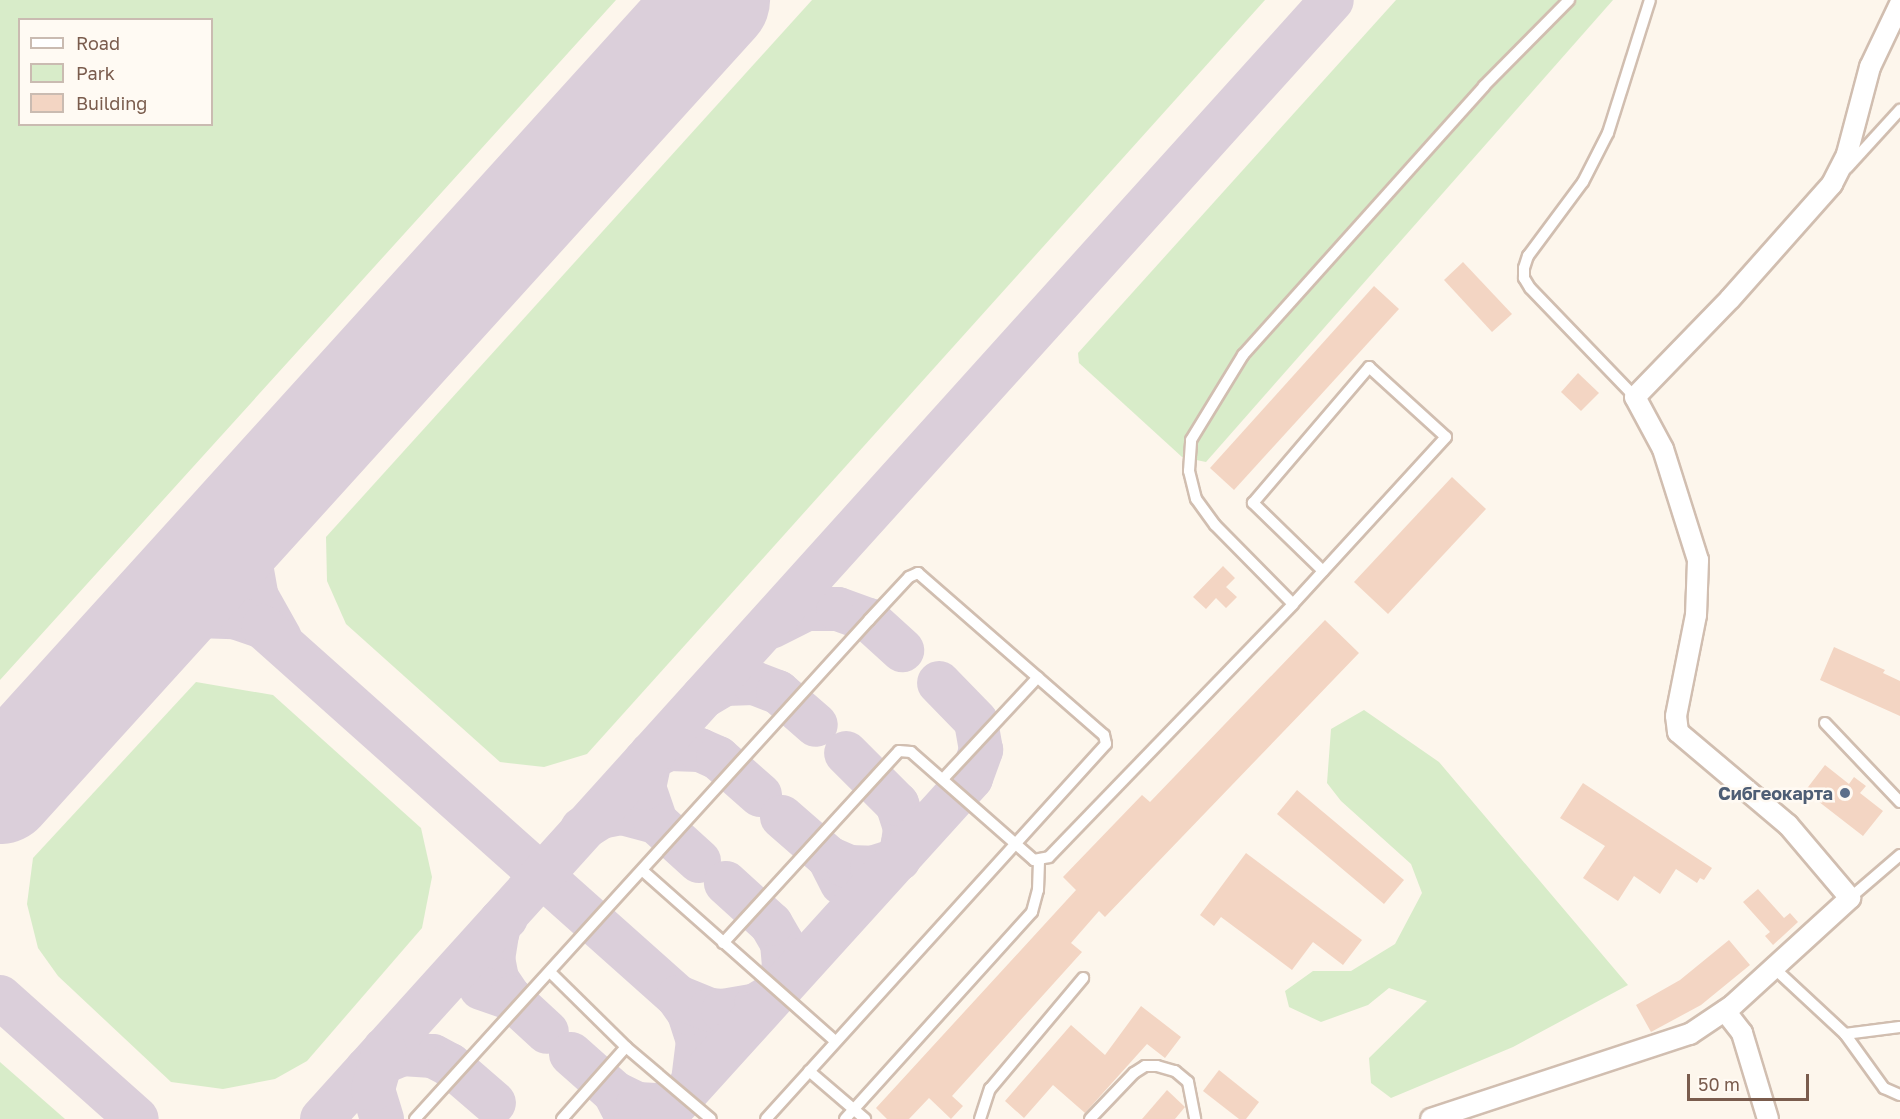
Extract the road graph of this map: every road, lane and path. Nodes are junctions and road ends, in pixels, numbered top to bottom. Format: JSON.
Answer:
{"nodes":[{"id":1,"x":1569,"y":0,"type":"edge"},
{"id":2,"x":1650,"y":0,"type":"edge"},
{"id":3,"x":1900,"y":4,"type":"edge"},
{"id":4,"x":1900,"y":111,"type":"edge"},
{"id":5,"x":1832,"y":184,"type":"junction"},
{"id":6,"x":1635,"y":398,"type":"junction"},
{"id":7,"x":1323,"y":571,"type":"junction"},
{"id":8,"x":1293,"y":604,"type":"junction"},
{"id":9,"x":1038,"y":677,"type":"junction"},
{"id":10,"x":1825,"y":723,"type":"dead end"},
{"id":11,"x":943,"y":779,"type":"junction"},
{"id":12,"x":1900,"y":802,"type":"edge"},
{"id":13,"x":1017,"y":846,"type":"junction"},
{"id":14,"x":1900,"y":855,"type":"edge"},
{"id":15,"x":1039,"y":861,"type":"junction"},
{"id":16,"x":644,"y":871,"type":"junction"},
{"id":17,"x":1850,"y":898,"type":"junction"},
{"id":18,"x":723,"y":943,"type":"junction"},
{"id":19,"x":1774,"y":968,"type":"junction"},
{"id":20,"x":550,"y":972,"type":"junction"},
{"id":21,"x":1083,"y":978,"type":"dead end"},
{"id":22,"x":1725,"y":1011,"type":"junction"},
{"id":23,"x":1900,"y":1027,"type":"edge"},
{"id":24,"x":1845,"y":1034,"type":"junction"},
{"id":25,"x":835,"y":1041,"type":"junction"},
{"id":26,"x":626,"y":1047,"type":"junction"},
{"id":27,"x":808,"y":1071,"type":"junction"},
{"id":28,"x":1900,"y":1095,"type":"edge"},
{"id":29,"x":854,"y":1110,"type":"junction"},
{"id":30,"x":1478,"y":1111,"type":"edge"},
{"id":31,"x":415,"y":1119,"type":"edge"},
{"id":32,"x":562,"y":1119,"type":"edge"},
{"id":33,"x":711,"y":1119,"type":"edge"},
{"id":34,"x":766,"y":1119,"type":"edge"},
{"id":35,"x":845,"y":1119,"type":"edge"},
{"id":36,"x":865,"y":1119,"type":"edge"},
{"id":37,"x":980,"y":1119,"type":"edge"},
{"id":38,"x":1090,"y":1119,"type":"edge"},
{"id":39,"x":1195,"y":1119,"type":"edge"},
{"id":40,"x":1431,"y":1119,"type":"edge"},
{"id":41,"x":1768,"y":1119,"type":"edge"}],
"edges":[{"from":1,"to":8,"type":"lane"},
{"from":2,"to":6,"type":"lane"},
{"from":3,"to":5,"type":"street"},
{"from":4,"to":5,"type":"lane"},
{"from":5,"to":6,"type":"street"},
{"from":6,"to":17,"type":"street"},
{"from":7,"to":7,"type":"lane"},
{"from":7,"to":8,"type":"lane"},
{"from":8,"to":15,"type":"lane"},
{"from":9,"to":11,"type":"lane"},
{"from":9,"to":13,"type":"lane"},
{"from":9,"to":16,"type":"lane"},
{"from":10,"to":12,"type":"lane"},
{"from":11,"to":13,"type":"lane"},
{"from":11,"to":18,"type":"lane"},
{"from":13,"to":15,"type":"lane"},
{"from":13,"to":25,"type":"lane"},
{"from":14,"to":17,"type":"lane"},
{"from":15,"to":29,"type":"lane"},
{"from":16,"to":18,"type":"lane"},
{"from":16,"to":20,"type":"lane"},
{"from":17,"to":19,"type":"street"},
{"from":18,"to":25,"type":"lane"},
{"from":19,"to":22,"type":"street"},
{"from":19,"to":24,"type":"lane"},
{"from":20,"to":26,"type":"lane"},
{"from":20,"to":31,"type":"lane"},
{"from":21,"to":37,"type":"lane"},
{"from":22,"to":30,"type":"street"},
{"from":22,"to":41,"type":"street"},
{"from":23,"to":24,"type":"lane"},
{"from":24,"to":28,"type":"lane"},
{"from":25,"to":27,"type":"lane"},
{"from":26,"to":32,"type":"lane"},
{"from":26,"to":33,"type":"lane"},
{"from":27,"to":29,"type":"lane"},
{"from":27,"to":34,"type":"lane"},
{"from":29,"to":35,"type":"lane"},
{"from":29,"to":36,"type":"lane"},
{"from":30,"to":40,"type":"street"},
{"from":38,"to":39,"type":"lane"}]}
